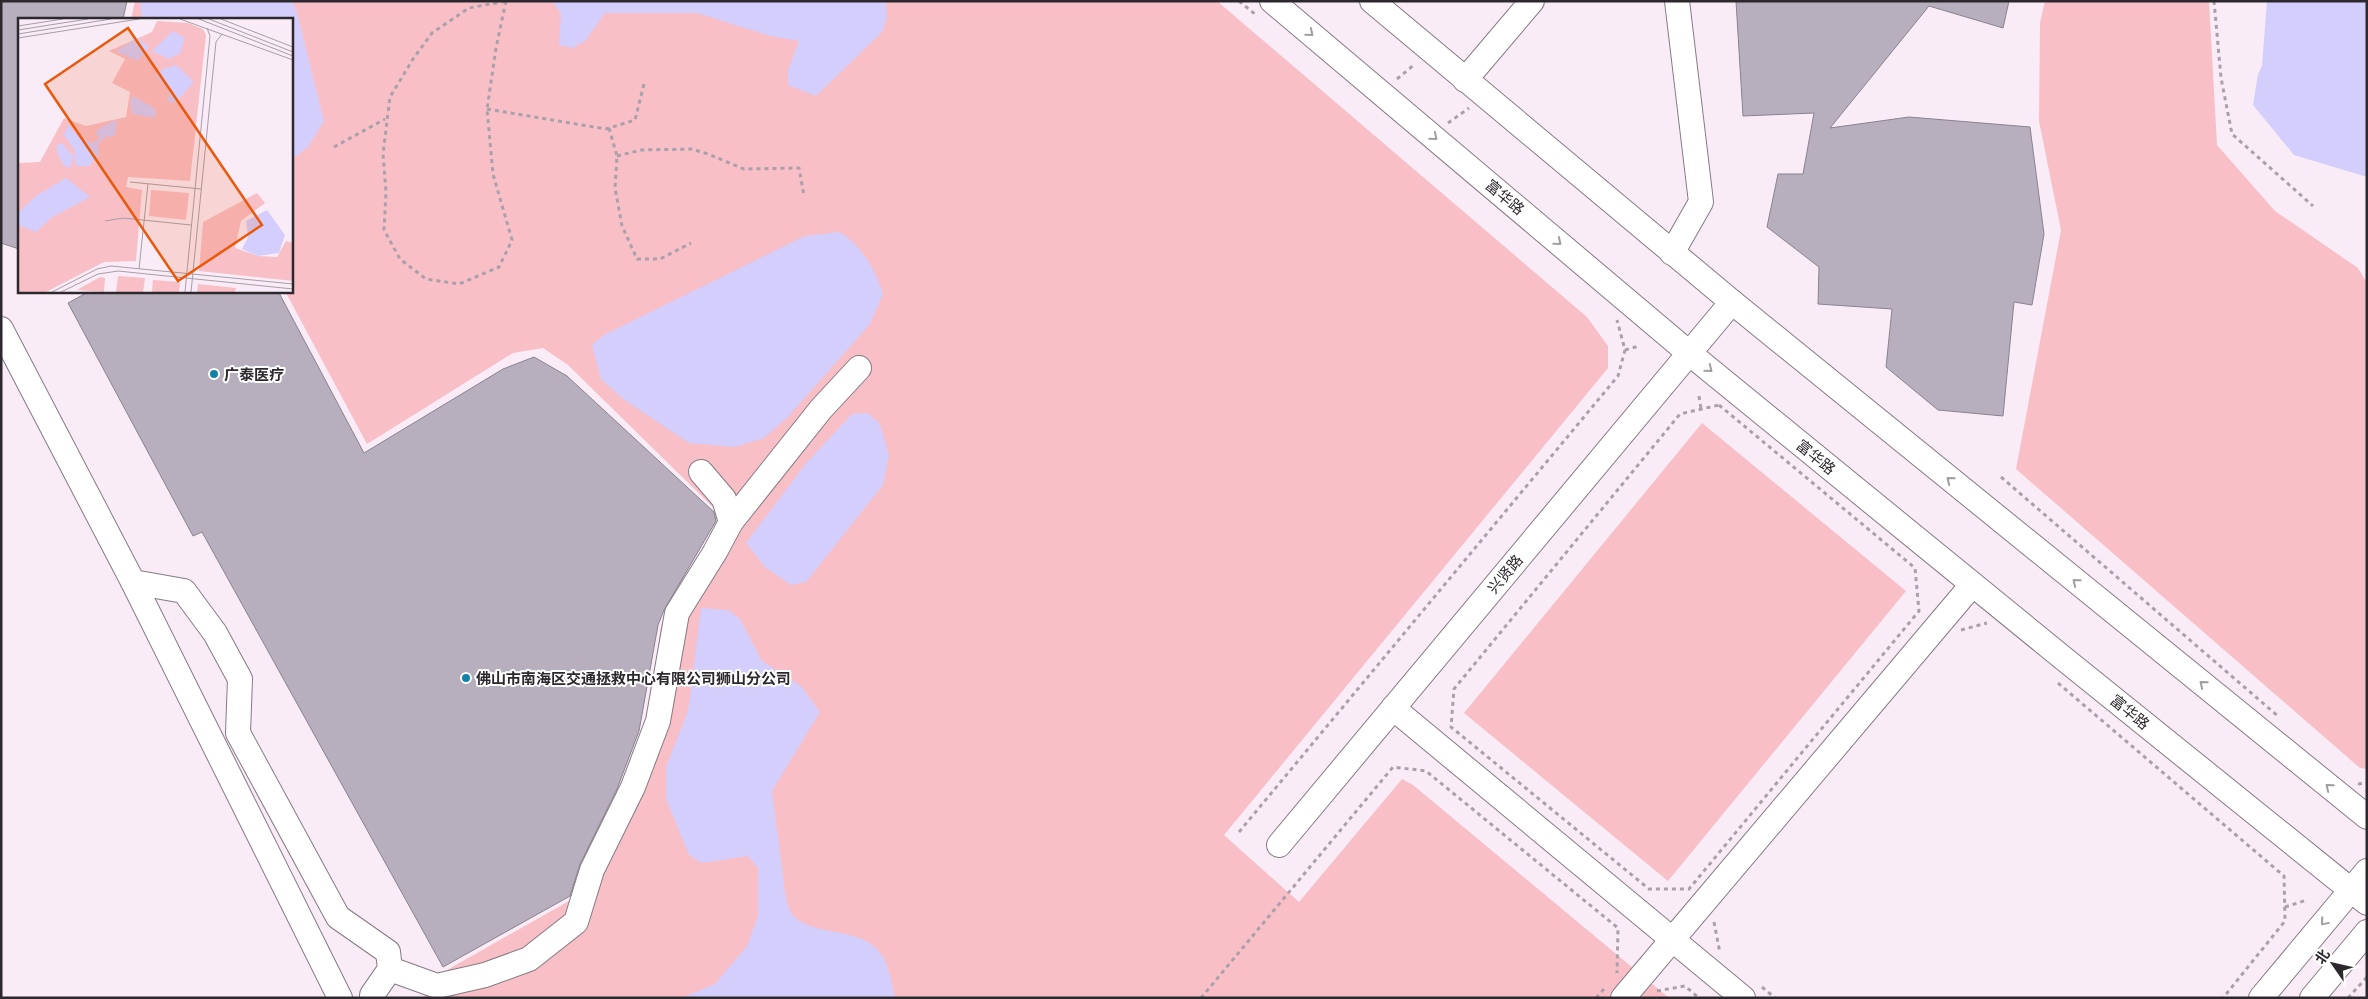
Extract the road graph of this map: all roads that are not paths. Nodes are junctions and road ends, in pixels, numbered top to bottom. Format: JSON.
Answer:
{"nodes":[{"id":1,"x":1372,"y":1,"type":"edge"},
{"id":2,"x":1532,"y":1,"type":"edge"},
{"id":3,"x":1677,"y":1,"type":"edge"},
{"id":4,"x":1267,"y":11,"type":"edge"},
{"id":5,"x":1465,"y":80,"type":"junction"},
{"id":6,"x":1672,"y":253,"type":"junction"},
{"id":7,"x":1732,"y":302,"type":"junction"},
{"id":8,"x":1,"y":329,"type":"edge"},
{"id":9,"x":1689,"y":353,"type":"junction"},
{"id":10,"x":859,"y":368,"type":"dead end"},
{"id":11,"x":701,"y":472,"type":"dead end"},
{"id":12,"x":731,"y":522,"type":"junction"},
{"id":13,"x":133,"y":582,"type":"junction"},
{"id":14,"x":1972,"y":584,"type":"junction"},
{"id":15,"x":1393,"y":708,"type":"junction"},
{"id":16,"x":2367,"y":817,"type":"edge"},
{"id":17,"x":1279,"y":845,"type":"dead end"},
{"id":18,"x":2367,"y":871,"type":"edge"},
{"id":19,"x":2358,"y":897,"type":"edge"},
{"id":20,"x":2367,"y":932,"type":"edge"},
{"id":21,"x":1672,"y":939,"type":"junction"},
{"id":22,"x":390,"y":969,"type":"junction"},
{"id":23,"x":1614,"y":987,"type":"edge"},
{"id":24,"x":1749,"y":989,"type":"edge"},
{"id":25,"x":340,"y":998,"type":"edge"},
{"id":26,"x":372,"y":998,"type":"edge"},
{"id":27,"x":2261,"y":998,"type":"edge"},
{"id":28,"x":2312,"y":998,"type":"edge"}],
"edges":[{"from":1,"to":5,"type":"street"},
{"from":2,"to":5,"type":"street"},
{"from":3,"to":6,"type":"street"},
{"from":4,"to":9,"type":"street","name":"富华路","one_way":true},
{"from":5,"to":6,"type":"street"},
{"from":6,"to":7,"type":"street"},
{"from":7,"to":9,"type":"street","name":"兴贤路"},
{"from":16,"to":7,"type":"street","one_way":true},
{"from":8,"to":13,"type":"street"},
{"from":9,"to":14,"type":"street","name":"富华路","one_way":true},
{"from":9,"to":15,"type":"street","name":"兴贤路"},
{"from":10,"to":12,"type":"street"},
{"from":11,"to":12,"type":"street"},
{"from":12,"to":22,"type":"street"},
{"from":13,"to":22,"type":"street"},
{"from":13,"to":25,"type":"street"},
{"from":14,"to":19,"type":"street","name":"富华路"},
{"from":14,"to":21,"type":"street"},
{"from":15,"to":17,"type":"street","name":"兴贤路"},
{"from":15,"to":21,"type":"street"},
{"from":18,"to":19,"type":"street"},
{"from":19,"to":27,"type":"street","one_way":true},
{"from":20,"to":28,"type":"street"},
{"from":21,"to":23,"type":"street"},
{"from":21,"to":24,"type":"street"},
{"from":22,"to":26,"type":"street"}]}
